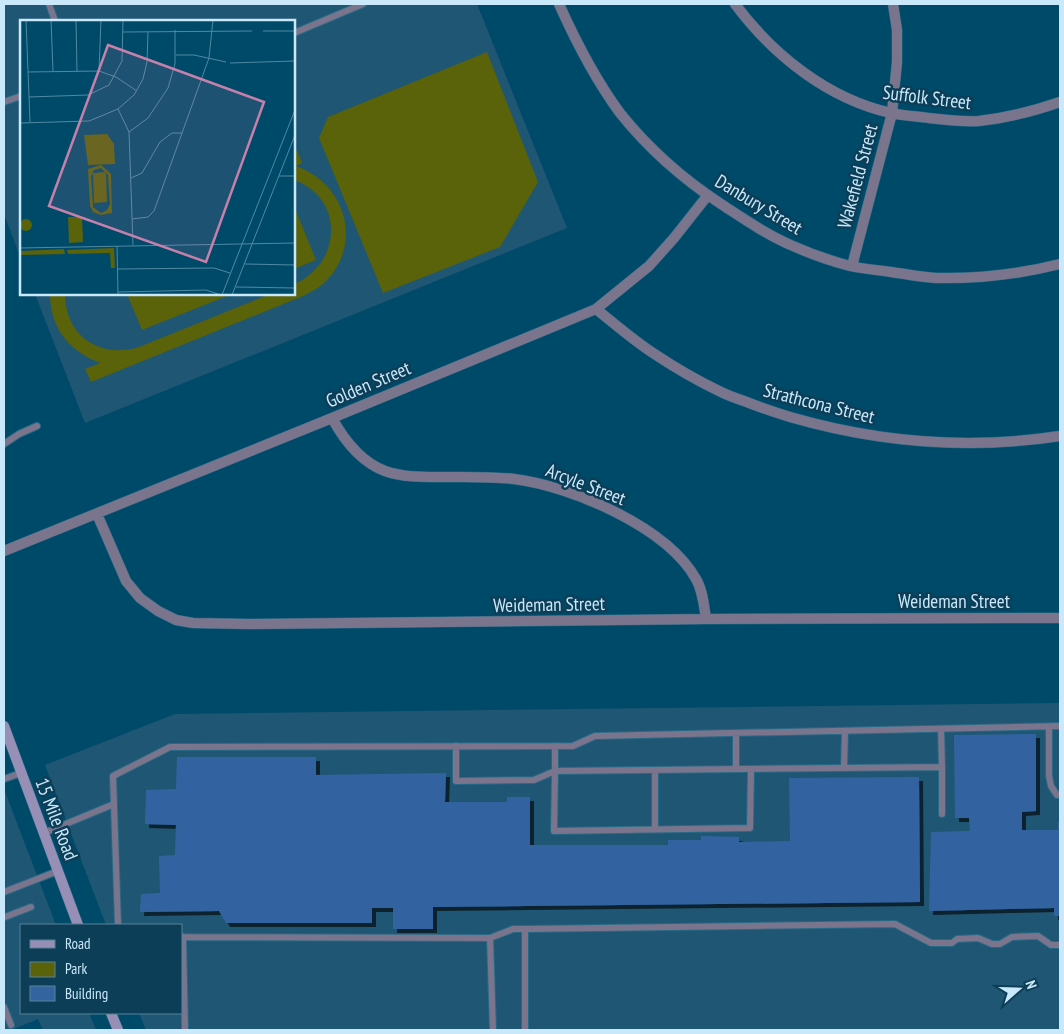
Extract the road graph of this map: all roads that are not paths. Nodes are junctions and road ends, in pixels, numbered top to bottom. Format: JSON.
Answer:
{"nodes":[{"id":1,"x":49,"y":4,"type":"edge"},
{"id":2,"x":363,"y":4,"type":"edge"},
{"id":3,"x":559,"y":4,"type":"edge"},
{"id":4,"x":735,"y":4,"type":"edge"},
{"id":5,"x":893,"y":4,"type":"edge"},
{"id":6,"x":55,"y":20,"type":"edge"},
{"id":7,"x":295,"y":33,"type":"edge"},
{"id":8,"x":20,"y":96,"type":"edge"},
{"id":9,"x":4,"y":102,"type":"edge"},
{"id":10,"x":1060,"y":102,"type":"edge"},
{"id":11,"x":892,"y":114,"type":"junction"},
{"id":12,"x":708,"y":195,"type":"junction"},
{"id":13,"x":1060,"y":264,"type":"edge"},
{"id":14,"x":852,"y":266,"type":"junction"},
{"id":15,"x":596,"y":309,"type":"junction"},
{"id":16,"x":332,"y":418,"type":"junction"},
{"id":17,"x":37,"y":426,"type":"dead end"},
{"id":18,"x":1060,"y":436,"type":"edge"},
{"id":19,"x":4,"y":444,"type":"edge"},
{"id":20,"x":97,"y":514,"type":"junction"},
{"id":21,"x":4,"y":551,"type":"edge"},
{"id":22,"x":1060,"y":618,"type":"edge"},
{"id":23,"x":706,"y":619,"type":"junction"},
{"id":24,"x":4,"y":726,"type":"edge"},
{"id":25,"x":1060,"y":726,"type":"edge"},
{"id":26,"x":1049,"y":727,"type":"junction"},
{"id":27,"x":941,"y":729,"type":"junction"},
{"id":28,"x":844,"y":731,"type":"junction"},
{"id":29,"x":736,"y":733,"type":"junction"},
{"id":30,"x":456,"y":746,"type":"junction"},
{"id":31,"x":555,"y":746,"type":"junction"},
{"id":32,"x":942,"y":767,"type":"junction"},
{"id":33,"x":844,"y":768,"type":"junction"},
{"id":34,"x":736,"y":769,"type":"junction"},
{"id":35,"x":751,"y":769,"type":"junction"},
{"id":36,"x":655,"y":770,"type":"junction"},
{"id":37,"x":555,"y":771,"type":"junction"},
{"id":38,"x":21,"y":773,"type":"junction"},
{"id":39,"x":4,"y":779,"type":"edge"},
{"id":40,"x":1060,"y":795,"type":"edge"},
{"id":41,"x":114,"y":804,"type":"junction"},
{"id":42,"x":942,"y":814,"type":"dead end"},
{"id":43,"x":655,"y":829,"type":"junction"},
{"id":44,"x":44,"y":833,"type":"junction"},
{"id":45,"x":58,"y":870,"type":"junction"},
{"id":46,"x":4,"y":892,"type":"edge"},
{"id":47,"x":31,"y":907,"type":"dead end"},
{"id":48,"x":4,"y":916,"type":"edge"},
{"id":49,"x":78,"y":924,"type":"edge"},
{"id":50,"x":118,"y":924,"type":"edge"},
{"id":51,"x":524,"y":929,"type":"junction"},
{"id":52,"x":182,"y":938,"type":"edge"},
{"id":53,"x":490,"y":938,"type":"junction"},
{"id":54,"x":1060,"y":945,"type":"edge"},
{"id":55,"x":4,"y":1007,"type":"edge"},
{"id":56,"x":111,"y":1014,"type":"edge"},
{"id":57,"x":11,"y":1025,"type":"dead end"},
{"id":58,"x":118,"y":1030,"type":"edge"},
{"id":59,"x":186,"y":1030,"type":"edge"},
{"id":60,"x":493,"y":1030,"type":"edge"},
{"id":61,"x":525,"y":1030,"type":"edge"}],
"edges":[{"from":1,"to":6,"type":"lane"},
{"from":2,"to":7,"type":"lane"},
{"from":3,"to":12,"type":"street","name":"Danbury Street"},
{"from":4,"to":11,"type":"street","name":"Suffolk Street"},
{"from":5,"to":11,"type":"street","name":"Wakefield Street"},
{"from":8,"to":9,"type":"lane"},
{"from":10,"to":11,"type":"street","name":"Suffolk Street"},
{"from":11,"to":14,"type":"street","name":"Wakefield Street"},
{"from":12,"to":14,"type":"street","name":"Danbury Street"},
{"from":12,"to":15,"type":"street","name":"Golden Street"},
{"from":13,"to":14,"type":"street","name":"Danbury Street"},
{"from":15,"to":16,"type":"street","name":"Golden Street"},
{"from":15,"to":18,"type":"street","name":"Strathcona Street"},
{"from":16,"to":20,"type":"street","name":"Golden Street"},
{"from":16,"to":23,"type":"street","name":"Arcyle Street"},
{"from":17,"to":19,"type":"lane"},
{"from":20,"to":21,"type":"street","name":"Golden Street"},
{"from":20,"to":23,"type":"street","name":"Weideman Street"},
{"from":22,"to":23,"type":"street","name":"Weideman Street"},
{"from":24,"to":38,"type":"main road","name":"15 Mile Road"},
{"from":25,"to":26,"type":"lane"},
{"from":26,"to":27,"type":"lane"},
{"from":26,"to":40,"type":"lane"},
{"from":27,"to":28,"type":"lane"},
{"from":27,"to":32,"type":"lane"},
{"from":28,"to":29,"type":"lane"},
{"from":28,"to":33,"type":"lane"},
{"from":29,"to":31,"type":"lane"},
{"from":29,"to":34,"type":"lane"},
{"from":30,"to":31,"type":"lane"},
{"from":30,"to":37,"type":"lane"},
{"from":30,"to":41,"type":"lane"},
{"from":31,"to":37,"type":"lane"},
{"from":32,"to":33,"type":"lane"},
{"from":32,"to":42,"type":"lane"},
{"from":33,"to":35,"type":"lane"},
{"from":34,"to":35,"type":"lane"},
{"from":34,"to":36,"type":"lane"},
{"from":35,"to":43,"type":"lane"},
{"from":36,"to":37,"type":"lane"},
{"from":36,"to":43,"type":"lane"},
{"from":37,"to":43,"type":"lane"},
{"from":38,"to":39,"type":"lane"},
{"from":38,"to":44,"type":"main road","name":"15 Mile Road"},
{"from":41,"to":44,"type":"lane"},
{"from":41,"to":50,"type":"lane"},
{"from":44,"to":45,"type":"main road","name":"15 Mile Road"},
{"from":45,"to":46,"type":"lane"},
{"from":45,"to":49,"type":"main road","name":"15 Mile Road"},
{"from":47,"to":48,"type":"lane"},
{"from":51,"to":53,"type":"lane"},
{"from":51,"to":54,"type":"lane"},
{"from":51,"to":61,"type":"lane"},
{"from":52,"to":53,"type":"lane"},
{"from":52,"to":59,"type":"lane"},
{"from":53,"to":60,"type":"lane"},
{"from":55,"to":57,"type":"lane"},
{"from":56,"to":58,"type":"main road"}]}
